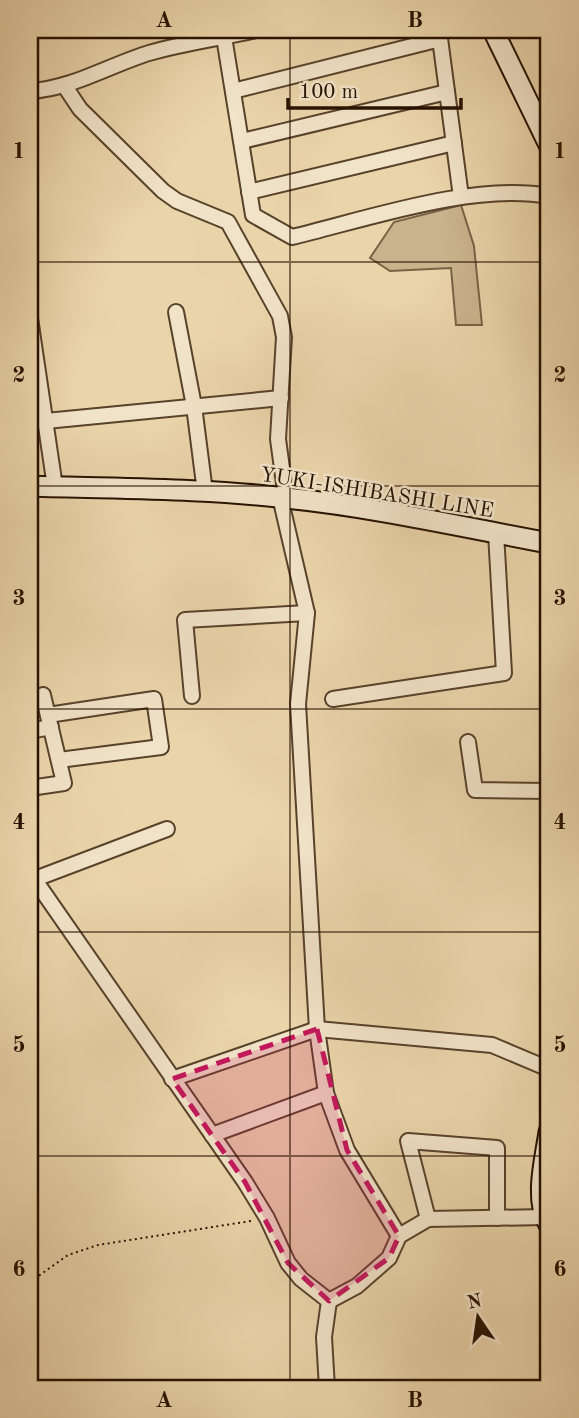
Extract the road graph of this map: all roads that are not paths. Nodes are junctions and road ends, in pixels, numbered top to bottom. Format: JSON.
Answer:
{"nodes":[{"id":1,"x":256,"y":30,"type":"edge"},
{"id":2,"x":493,"y":30,"type":"edge"},
{"id":3,"x":440,"y":35,"type":"edge"},
{"id":4,"x":224,"y":37,"type":"junction"},
{"id":5,"x":64,"y":85,"type":"junction"},
{"id":6,"x":30,"y":89,"type":"edge"},
{"id":7,"x":233,"y":90,"type":"junction"},
{"id":8,"x":447,"y":92,"type":"junction"},
{"id":9,"x":242,"y":141,"type":"junction"},
{"id":10,"x":454,"y":143,"type":"junction"},
{"id":11,"x":549,"y":145,"type":"edge"},
{"id":12,"x":249,"y":192,"type":"junction"},
{"id":13,"x":549,"y":196,"type":"edge"},
{"id":14,"x":461,"y":197,"type":"junction"},
{"id":15,"x":254,"y":215,"type":"junction"},
{"id":16,"x":228,"y":222,"type":"junction"},
{"id":17,"x":176,"y":312,"type":"dead end"},
{"id":18,"x":30,"y":318,"type":"edge"},
{"id":19,"x":281,"y":398,"type":"junction"},
{"id":20,"x":194,"y":406,"type":"junction"},
{"id":21,"x":46,"y":421,"type":"junction"},
{"id":22,"x":30,"y":486,"type":"edge"},
{"id":23,"x":55,"y":487,"type":"junction"},
{"id":24,"x":205,"y":492,"type":"junction"},
{"id":25,"x":283,"y":497,"type":"junction"},
{"id":26,"x":496,"y":533,"type":"junction"},
{"id":27,"x":549,"y":543,"type":"edge"},
{"id":28,"x":307,"y":613,"type":"junction"},
{"id":29,"x":43,"y":695,"type":"dead end"},
{"id":30,"x":192,"y":696,"type":"dead end"},
{"id":31,"x":333,"y":699,"type":"dead end"},
{"id":32,"x":49,"y":721,"type":"junction"},
{"id":33,"x":30,"y":731,"type":"edge"},
{"id":34,"x":468,"y":742,"type":"dead end"},
{"id":35,"x":59,"y":760,"type":"junction"},
{"id":36,"x":30,"y":788,"type":"edge"},
{"id":37,"x":549,"y":791,"type":"edge"},
{"id":38,"x":167,"y":829,"type":"dead end"},
{"id":39,"x":33,"y":876,"type":"edge"},
{"id":40,"x":317,"y":1029,"type":"junction"},
{"id":41,"x":549,"y":1069,"type":"edge"},
{"id":42,"x":172,"y":1079,"type":"junction"},
{"id":43,"x":326,"y":1093,"type":"junction"},
{"id":44,"x":549,"y":1132,"type":"edge"},
{"id":45,"x":212,"y":1135,"type":"junction"},
{"id":46,"x":497,"y":1218,"type":"junction"},
{"id":47,"x":428,"y":1219,"type":"junction"},
{"id":48,"x":547,"y":1221,"type":"edge"},
{"id":49,"x":399,"y":1236,"type":"junction"},
{"id":50,"x":328,"y":1301,"type":"junction"},
{"id":51,"x":327,"y":1388,"type":"edge"}],
"edges":[{"from":1,"to":4,"type":"street"},
{"from":2,"to":11,"type":"main road"},
{"from":3,"to":7,"type":"street"},
{"from":3,"to":8,"type":"street"},
{"from":4,"to":5,"type":"street"},
{"from":4,"to":7,"type":"street"},
{"from":5,"to":6,"type":"street"},
{"from":5,"to":16,"type":"street"},
{"from":7,"to":9,"type":"street"},
{"from":8,"to":9,"type":"street"},
{"from":8,"to":10,"type":"street"},
{"from":9,"to":12,"type":"street"},
{"from":10,"to":12,"type":"street"},
{"from":10,"to":14,"type":"street"},
{"from":12,"to":15,"type":"street"},
{"from":13,"to":14,"type":"street"},
{"from":14,"to":15,"type":"street"},
{"from":15,"to":16,"type":"street"},
{"from":16,"to":19,"type":"street"},
{"from":17,"to":20,"type":"street"},
{"from":18,"to":21,"type":"street"},
{"from":19,"to":20,"type":"street"},
{"from":19,"to":25,"type":"street"},
{"from":20,"to":21,"type":"street"},
{"from":20,"to":24,"type":"street"},
{"from":21,"to":23,"type":"street"},
{"from":22,"to":23,"type":"main road","name":"YUKI-ISHIBASHI LINE"},
{"from":23,"to":24,"type":"main road","name":"YUKI-ISHIBASHI LINE"},
{"from":24,"to":25,"type":"main road","name":"YUKI-ISHIBASHI LINE"},
{"from":25,"to":26,"type":"main road","name":"YUKI-ISHIBASHI LINE"},
{"from":25,"to":28,"type":"street"},
{"from":26,"to":27,"type":"main road","name":"YUKI-ISHIBASHI LINE"},
{"from":26,"to":31,"type":"street"},
{"from":28,"to":30,"type":"street"},
{"from":28,"to":40,"type":"street"},
{"from":29,"to":32,"type":"street"},
{"from":32,"to":33,"type":"street"},
{"from":32,"to":35,"type":"street"},
{"from":32,"to":35,"type":"street"},
{"from":34,"to":37,"type":"street"},
{"from":35,"to":36,"type":"street"},
{"from":38,"to":39,"type":"street"},
{"from":39,"to":42,"type":"street"},
{"from":40,"to":41,"type":"street"},
{"from":40,"to":42,"type":"street"},
{"from":40,"to":43,"type":"street"},
{"from":42,"to":45,"type":"street"},
{"from":43,"to":45,"type":"street"},
{"from":43,"to":49,"type":"street"},
{"from":44,"to":48,"type":"main road"},
{"from":45,"to":50,"type":"street"},
{"from":46,"to":47,"type":"street"},
{"from":46,"to":47,"type":"street"},
{"from":46,"to":48,"type":"street"},
{"from":47,"to":49,"type":"street"},
{"from":49,"to":50,"type":"street"},
{"from":50,"to":51,"type":"street"}]}
